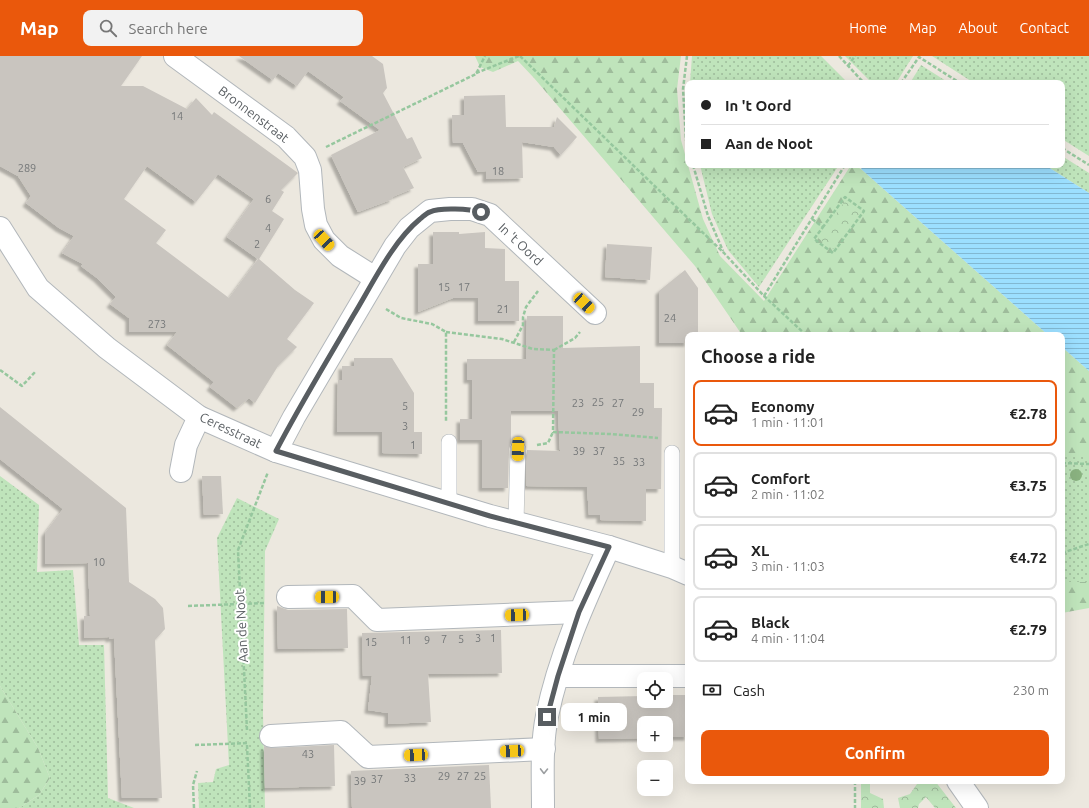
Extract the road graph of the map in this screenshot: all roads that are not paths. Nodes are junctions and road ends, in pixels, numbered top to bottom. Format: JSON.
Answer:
{"nodes":[{"id":1,"x":175,"y":56,"type":"edge"},
{"id":2,"x":0,"y":228,"type":"edge"},
{"id":3,"x":370,"y":288,"type":"junction"},
{"id":4,"x":595,"y":313,"type":"dead end"},
{"id":5,"x":199,"y":417,"type":"junction"},
{"id":6,"x":449,"y":442,"type":"road end"},
{"id":7,"x":518,"y":449,"type":"dead end"},
{"id":8,"x":276,"y":451,"type":"junction"},
{"id":9,"x":672,"y":453,"type":"dead end"},
{"id":10,"x":181,"y":470,"type":"dead end"},
{"id":11,"x":449,"y":503,"type":"junction"},
{"id":12,"x":516,"y":522,"type":"junction"},
{"id":13,"x":609,"y":547,"type":"junction"},
{"id":14,"x":680,"y":571,"type":"edge"},
{"id":15,"x":279,"y":600,"type":"road end"},
{"id":16,"x":579,"y":612,"type":"junction"},
{"id":17,"x":558,"y":676,"type":"junction"},
{"id":18,"x":685,"y":676,"type":"edge"},
{"id":19,"x":271,"y":736,"type":"dead end"},
{"id":20,"x":544,"y":749,"type":"junction"},
{"id":21,"x":960,"y":784,"type":"edge"},
{"id":22,"x":543,"y":808,"type":"edge"},
{"id":23,"x":977,"y":808,"type":"edge"}],
"edges":[{"from":1,"to":3,"type":"street","name":"Bronnenstraat"},
{"from":2,"to":5,"type":"street","name":"Ceresstraat"},
{"from":3,"to":4,"type":"street","name":"In 't Oord"},
{"from":3,"to":8,"type":"street","name":"In 't Oord"},
{"from":5,"to":8,"type":"street","name":"Ceresstraat"},
{"from":5,"to":10,"type":"street"},
{"from":6,"to":11,"type":"lane"},
{"from":7,"to":12,"type":"lane"},
{"from":8,"to":11,"type":"street","name":"Ceresstraat"},
{"from":9,"to":14,"type":"lane"},
{"from":11,"to":12,"type":"street","name":"Ceresstraat"},
{"from":12,"to":13,"type":"street","name":"Ceresstraat"},
{"from":13,"to":14,"type":"street","name":"Ceresstraat"},
{"from":13,"to":16,"type":"street"},
{"from":15,"to":16,"type":"street"},
{"from":16,"to":17,"type":"street"},
{"from":17,"to":18,"type":"street"},
{"from":17,"to":20,"type":"street"},
{"from":19,"to":20,"type":"street"},
{"from":20,"to":22,"type":"street","one_way":true},
{"from":21,"to":23,"type":"street"}]}
